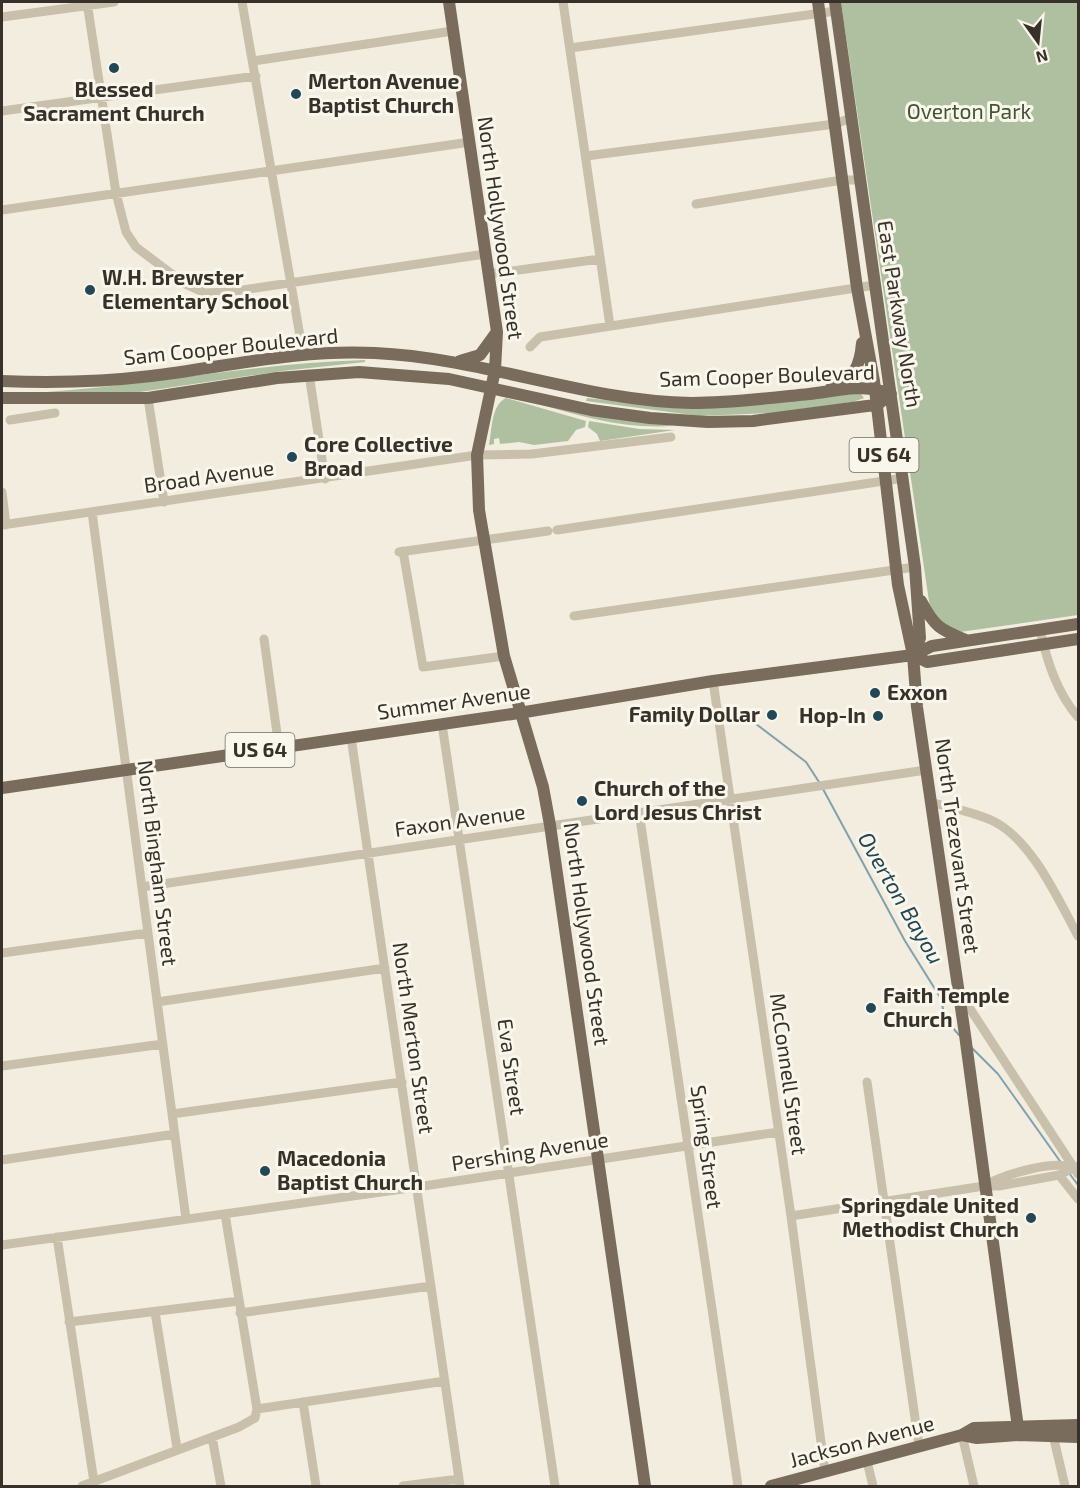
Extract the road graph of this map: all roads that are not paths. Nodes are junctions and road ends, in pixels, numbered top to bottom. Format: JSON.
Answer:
{"nodes":[{"id":1,"x":114,"y":2,"type":"edge"},
{"id":2,"x":242,"y":2,"type":"edge"},
{"id":3,"x":449,"y":2,"type":"edge"},
{"id":4,"x":563,"y":2,"type":"edge"},
{"id":5,"x":87,"y":3,"type":"edge"},
{"id":6,"x":836,"y":6,"type":"edge"},
{"id":7,"x":818,"y":7,"type":"edge"},
{"id":8,"x":2,"y":17,"type":"edge"},
{"id":9,"x":453,"y":31,"type":"junction"},
{"id":10,"x":570,"y":48,"type":"junction"},
{"id":11,"x":253,"y":61,"type":"junction"},
{"id":12,"x":256,"y":76,"type":"junction"},
{"id":13,"x":101,"y":97,"type":"junction"},
{"id":14,"x":2,"y":111,"type":"edge"},
{"id":15,"x":851,"y":118,"type":"junction"},
{"id":16,"x":835,"y":124,"type":"junction"},
{"id":17,"x":470,"y":142,"type":"junction"},
{"id":18,"x":586,"y":156,"type":"junction"},
{"id":19,"x":273,"y":171,"type":"junction"},
{"id":20,"x":842,"y":180,"type":"junction"},
{"id":21,"x":860,"y":180,"type":"junction"},
{"id":22,"x":116,"y":193,"type":"junction"},
{"id":23,"x":696,"y":204,"type":"dead end"},
{"id":24,"x":2,"y":210,"type":"edge"},
{"id":25,"x":485,"y":254,"type":"junction"},
{"id":26,"x":600,"y":259,"type":"junction"},
{"id":27,"x":489,"y":274,"type":"junction"},
{"id":28,"x":291,"y":282,"type":"junction"},
{"id":29,"x":875,"y":285,"type":"junction"},
{"id":30,"x":857,"y":288,"type":"junction"},
{"id":31,"x":610,"y":326,"type":"junction"},
{"id":32,"x":864,"y":327,"type":"junction"},
{"id":33,"x":497,"y":332,"type":"junction"},
{"id":34,"x":300,"y":336,"type":"dead end"},
{"id":35,"x":530,"y":347,"type":"dead end"},
{"id":36,"x":453,"y":362,"type":"junction"},
{"id":37,"x":495,"y":370,"type":"junction"},
{"id":38,"x":309,"y":374,"type":"junction"},
{"id":39,"x":2,"y":381,"type":"edge"},
{"id":40,"x":492,"y":388,"type":"junction"},
{"id":41,"x":875,"y":389,"type":"junction"},
{"id":42,"x":817,"y":393,"type":"junction"},
{"id":43,"x":891,"y":394,"type":"junction"},
{"id":44,"x":2,"y":398,"type":"edge"},
{"id":45,"x":148,"y":398,"type":"junction"},
{"id":46,"x":26,"y":399,"type":"junction"},
{"id":47,"x":877,"y":405,"type":"junction"},
{"id":48,"x":55,"y":413,"type":"dead end"},
{"id":49,"x":27,"y":418,"type":"junction"},
{"id":50,"x":10,"y":420,"type":"dead end"},
{"id":51,"x":671,"y":437,"type":"dead end"},
{"id":52,"x":477,"y":455,"type":"junction"},
{"id":53,"x":904,"y":478,"type":"junction"},
{"id":54,"x":325,"y":479,"type":"junction"},
{"id":55,"x":887,"y":481,"type":"junction"},
{"id":56,"x":2,"y":492,"type":"edge"},
{"id":57,"x":164,"y":502,"type":"junction"},
{"id":58,"x":92,"y":512,"type":"junction"},
{"id":59,"x":4,"y":525,"type":"edge"},
{"id":60,"x":483,"y":539,"type":"junction"},
{"id":61,"x":915,"y":567,"type":"junction"},
{"id":62,"x":897,"y":569,"type":"junction"},
{"id":63,"x":918,"y":595,"type":"junction"},
{"id":64,"x":574,"y":616,"type":"dead end"},
{"id":65,"x":1078,"y":624,"type":"edge"},
{"id":66,"x":1040,"y":630,"type":"junction"},
{"id":67,"x":264,"y":639,"type":"dead end"},
{"id":68,"x":1078,"y":639,"type":"edge"},
{"id":69,"x":967,"y":641,"type":"junction"},
{"id":70,"x":1043,"y":644,"type":"junction"},
{"id":71,"x":913,"y":655,"type":"junction"},
{"id":72,"x":504,"y":656,"type":"junction"},
{"id":73,"x":713,"y":681,"type":"junction"},
{"id":74,"x":519,"y":713,"type":"junction"},
{"id":75,"x":1078,"y":717,"type":"edge"},
{"id":76,"x":442,"y":724,"type":"junction"},
{"id":77,"x":351,"y":737,"type":"junction"},
{"id":78,"x":279,"y":748,"type":"junction"},
{"id":79,"x":127,"y":770,"type":"junction"},
{"id":80,"x":926,"y":770,"type":"junction"},
{"id":81,"x":2,"y":788,"type":"edge"},
{"id":82,"x":730,"y":798,"type":"junction"},
{"id":83,"x":930,"y":801,"type":"junction"},
{"id":84,"x":639,"y":812,"type":"junction"},
{"id":85,"x":550,"y":825,"type":"junction"},
{"id":86,"x":460,"y":840,"type":"junction"},
{"id":87,"x":368,"y":852,"type":"junction"},
{"id":88,"x":142,"y":887,"type":"junction"},
{"id":89,"x":148,"y":933,"type":"junction"},
{"id":90,"x":1078,"y":936,"type":"edge"},
{"id":91,"x":2,"y":953,"type":"edge"},
{"id":92,"x":385,"y":968,"type":"junction"},
{"id":93,"x":958,"y":992,"type":"junction"},
{"id":94,"x":157,"y":1002,"type":"junction"},
{"id":95,"x":163,"y":1044,"type":"junction"},
{"id":96,"x":2,"y":1066,"type":"edge"},
{"id":97,"x":402,"y":1082,"type":"junction"},
{"id":98,"x":867,"y":1082,"type":"dead end"},
{"id":99,"x":172,"y":1114,"type":"junction"},
{"id":100,"x":778,"y":1132,"type":"junction"},
{"id":101,"x":175,"y":1134,"type":"junction"},
{"id":102,"x":687,"y":1146,"type":"junction"},
{"id":103,"x":599,"y":1159,"type":"junction"},
{"id":104,"x":2,"y":1160,"type":"edge"},
{"id":105,"x":1069,"y":1169,"type":"edge"},
{"id":106,"x":508,"y":1173,"type":"junction"},
{"id":107,"x":984,"y":1186,"type":"junction"},
{"id":108,"x":417,"y":1187,"type":"junction"},
{"id":109,"x":1078,"y":1199,"type":"edge"},
{"id":110,"x":884,"y":1202,"type":"junction"},
{"id":111,"x":225,"y":1214,"type":"junction"},
{"id":112,"x":791,"y":1216,"type":"junction"},
{"id":113,"x":186,"y":1219,"type":"junction"},
{"id":114,"x":57,"y":1237,"type":"junction"},
{"id":115,"x":2,"y":1245,"type":"edge"},
{"id":116,"x":431,"y":1286,"type":"junction"},
{"id":117,"x":238,"y":1301,"type":"junction"},
{"id":118,"x":155,"y":1312,"type":"junction"},
{"id":119,"x":240,"y":1313,"type":"junction"},
{"id":120,"x":69,"y":1322,"type":"junction"},
{"id":121,"x":445,"y":1381,"type":"junction"},
{"id":122,"x":303,"y":1402,"type":"junction"},
{"id":123,"x":1014,"y":1402,"type":"junction"},
{"id":124,"x":257,"y":1410,"type":"junction"},
{"id":125,"x":1078,"y":1425,"type":"edge"},
{"id":126,"x":998,"y":1427,"type":"junction"},
{"id":127,"x":1018,"y":1430,"type":"junction"},
{"id":128,"x":1052,"y":1431,"type":"junction"},
{"id":129,"x":962,"y":1435,"type":"junction"},
{"id":130,"x":213,"y":1437,"type":"junction"},
{"id":131,"x":1078,"y":1437,"type":"edge"},
{"id":132,"x":919,"y":1446,"type":"junction"},
{"id":133,"x":177,"y":1448,"type":"junction"},
{"id":134,"x":867,"y":1461,"type":"junction"},
{"id":135,"x":825,"y":1472,"type":"junction"},
{"id":136,"x":94,"y":1482,"type":"junction"},
{"id":137,"x":459,"y":1483,"type":"edge"},
{"id":138,"x":82,"y":1486,"type":"edge"},
{"id":139,"x":221,"y":1486,"type":"edge"},
{"id":140,"x":316,"y":1486,"type":"edge"},
{"id":141,"x":403,"y":1486,"type":"edge"},
{"id":142,"x":555,"y":1486,"type":"edge"},
{"id":143,"x":645,"y":1486,"type":"edge"},
{"id":144,"x":738,"y":1486,"type":"edge"},
{"id":145,"x":775,"y":1486,"type":"edge"},
{"id":146,"x":873,"y":1486,"type":"edge"},
{"id":147,"x":974,"y":1486,"type":"edge"},
{"id":148,"x":1065,"y":1486,"type":"edge"}],
"edges":[{"from":1,"to":5,"type":"street"},
{"from":2,"to":11,"type":"street"},
{"from":3,"to":9,"type":"main road","name":"North Hollywood Street"},
{"from":4,"to":10,"type":"street"},
{"from":5,"to":8,"type":"street"},
{"from":5,"to":13,"type":"street"},
{"from":6,"to":7,"type":"street"},
{"from":6,"to":15,"type":"main road","name":"East Parkway North","number":"US 64"},
{"from":7,"to":10,"type":"street"},
{"from":7,"to":16,"type":"main road","name":"East Parkway North","number":"US 64"},
{"from":9,"to":11,"type":"street"},
{"from":9,"to":17,"type":"main road","name":"North Hollywood Street"},
{"from":10,"to":18,"type":"street"},
{"from":11,"to":12,"type":"street"},
{"from":12,"to":13,"type":"street"},
{"from":12,"to":19,"type":"street"},
{"from":13,"to":14,"type":"street"},
{"from":13,"to":22,"type":"street"},
{"from":15,"to":16,"type":"street"},
{"from":15,"to":21,"type":"main road","name":"East Parkway North","number":"US 64"},
{"from":16,"to":18,"type":"street"},
{"from":16,"to":20,"type":"main road","name":"East Parkway North","number":"US 64"},
{"from":17,"to":19,"type":"street"},
{"from":17,"to":25,"type":"main road","name":"North Hollywood Street"},
{"from":18,"to":26,"type":"street"},
{"from":19,"to":22,"type":"street"},
{"from":19,"to":28,"type":"street"},
{"from":20,"to":21,"type":"street"},
{"from":20,"to":23,"type":"street"},
{"from":20,"to":30,"type":"main road","name":"East Parkway North","number":"US 64"},
{"from":21,"to":29,"type":"main road","name":"East Parkway North","number":"US 64"},
{"from":22,"to":24,"type":"street"},
{"from":22,"to":28,"type":"street"},
{"from":25,"to":27,"type":"main road","name":"North Hollywood Street"},
{"from":25,"to":28,"type":"street"},
{"from":26,"to":27,"type":"street"},
{"from":26,"to":31,"type":"street"},
{"from":27,"to":33,"type":"main road","name":"North Hollywood Street"},
{"from":28,"to":34,"type":"street"},
{"from":29,"to":30,"type":"street"},
{"from":29,"to":43,"type":"main road","name":"East Parkway North","number":"US 64"},
{"from":30,"to":31,"type":"street"},
{"from":30,"to":32,"type":"main road","name":"East Parkway North","number":"US 64"},
{"from":31,"to":35,"type":"street"},
{"from":32,"to":41,"type":"main road","name":"East Parkway North","number":"US 64"},
{"from":32,"to":42,"type":"main road"},
{"from":33,"to":36,"type":"main road"},
{"from":33,"to":37,"type":"main road","name":"North Hollywood Street"},
{"from":36,"to":37,"type":"main road","name":"Sam Cooper Boulevard"},
{"from":36,"to":39,"type":"main road","name":"Sam Cooper Boulevard"},
{"from":37,"to":40,"type":"main road","name":"North Hollywood Street"},
{"from":37,"to":42,"type":"main road","name":"Sam Cooper Boulevard"},
{"from":38,"to":40,"type":"main road","name":"Sam Cooper Boulevard"},
{"from":38,"to":45,"type":"main road","name":"Sam Cooper Boulevard"},
{"from":38,"to":54,"type":"street"},
{"from":40,"to":47,"type":"main road","name":"Sam Cooper Boulevard"},
{"from":40,"to":52,"type":"main road","name":"North Hollywood Street"},
{"from":41,"to":42,"type":"main road","name":"Sam Cooper Boulevard"},
{"from":41,"to":43,"type":"main road","name":"Sam Cooper Boulevard"},
{"from":41,"to":47,"type":"main road","name":"East Parkway North","number":"US 64"},
{"from":43,"to":47,"type":"main road","name":"Sam Cooper Boulevard"},
{"from":43,"to":53,"type":"main road","name":"East Parkway North","number":"US 64"},
{"from":44,"to":46,"type":"main road","name":"Sam Cooper Boulevard"},
{"from":45,"to":46,"type":"main road","name":"Sam Cooper Boulevard"},
{"from":45,"to":57,"type":"street"},
{"from":46,"to":49,"type":"street"},
{"from":47,"to":55,"type":"main road","name":"East Parkway North","number":"US 64"},
{"from":48,"to":49,"type":"street"},
{"from":49,"to":50,"type":"street"},
{"from":51,"to":52,"type":"street","name":"Broad Avenue"},
{"from":52,"to":54,"type":"street","name":"Broad Avenue"},
{"from":52,"to":60,"type":"main road","name":"North Hollywood Street"},
{"from":53,"to":55,"type":"street"},
{"from":53,"to":61,"type":"main road","name":"East Parkway North","number":"US 64"},
{"from":54,"to":57,"type":"street","name":"Broad Avenue"},
{"from":55,"to":60,"type":"street"},
{"from":55,"to":62,"type":"main road","name":"East Parkway North","number":"US 64"},
{"from":56,"to":59,"type":"street"},
{"from":57,"to":58,"type":"street","name":"Broad Avenue"},
{"from":58,"to":59,"type":"street","name":"Broad Avenue"},
{"from":58,"to":79,"type":"street","name":"North Bingham Street"},
{"from":60,"to":72,"type":"main road","name":"North Hollywood Street"},
{"from":60,"to":72,"type":"street"},
{"from":61,"to":62,"type":"street"},
{"from":61,"to":63,"type":"main road","name":"East Parkway North","number":"US 64"},
{"from":62,"to":64,"type":"street"},
{"from":62,"to":71,"type":"main road","name":"East Parkway North","number":"US 64"},
{"from":63,"to":69,"type":"main road"},
{"from":63,"to":71,"type":"main road","name":"East Parkway North","number":"US 64"},
{"from":65,"to":66,"type":"main road"},
{"from":66,"to":69,"type":"main road"},
{"from":66,"to":70,"type":"street"},
{"from":67,"to":78,"type":"street"},
{"from":68,"to":70,"type":"main road"},
{"from":69,"to":71,"type":"main road"},
{"from":70,"to":71,"type":"main road"},
{"from":70,"to":75,"type":"street"},
{"from":71,"to":73,"type":"main road","name":"Summer Avenue","number":"US 64"},
{"from":71,"to":80,"type":"main road","name":"North Trezevant Street"},
{"from":72,"to":74,"type":"main road","name":"North Hollywood Street"},
{"from":73,"to":74,"type":"main road","name":"Summer Avenue","number":"US 64"},
{"from":73,"to":82,"type":"street","name":"McConnell Street"},
{"from":74,"to":76,"type":"main road","name":"Summer Avenue","number":"US 64"},
{"from":74,"to":85,"type":"main road","name":"North Hollywood Street"},
{"from":76,"to":77,"type":"main road","name":"Summer Avenue","number":"US 64"},
{"from":76,"to":86,"type":"street","name":"Eva Street"},
{"from":77,"to":78,"type":"main road","name":"Summer Avenue","number":"US 64"},
{"from":77,"to":87,"type":"street","name":"North Merton Street"},
{"from":78,"to":79,"type":"main road","name":"Summer Avenue","number":"US 64"},
{"from":79,"to":81,"type":"main road","name":"Summer Avenue","number":"US 64"},
{"from":79,"to":88,"type":"street","name":"North Bingham Street"},
{"from":80,"to":82,"type":"street","name":"Faxon Avenue"},
{"from":80,"to":83,"type":"main road","name":"North Trezevant Street"},
{"from":82,"to":84,"type":"street","name":"Faxon Avenue"},
{"from":82,"to":100,"type":"street","name":"McConnell Street"},
{"from":83,"to":90,"type":"street"},
{"from":83,"to":93,"type":"main road","name":"North Trezevant Street"},
{"from":84,"to":85,"type":"street","name":"Faxon Avenue"},
{"from":84,"to":102,"type":"street","name":"Spring Street"},
{"from":85,"to":86,"type":"street","name":"Faxon Avenue"},
{"from":85,"to":103,"type":"main road","name":"North Hollywood Street"},
{"from":86,"to":87,"type":"street","name":"Faxon Avenue"},
{"from":86,"to":106,"type":"street","name":"Eva Street"},
{"from":87,"to":88,"type":"street","name":"Faxon Avenue"},
{"from":87,"to":92,"type":"street","name":"North Merton Street"},
{"from":88,"to":89,"type":"street","name":"North Bingham Street"},
{"from":89,"to":91,"type":"street"},
{"from":89,"to":94,"type":"street","name":"North Bingham Street"},
{"from":92,"to":94,"type":"street"},
{"from":92,"to":97,"type":"street","name":"North Merton Street"},
{"from":93,"to":105,"type":"street"},
{"from":93,"to":107,"type":"main road","name":"North Trezevant Street"},
{"from":94,"to":95,"type":"street","name":"North Bingham Street"},
{"from":95,"to":96,"type":"street"},
{"from":95,"to":99,"type":"street","name":"North Bingham Street"},
{"from":97,"to":99,"type":"street"},
{"from":97,"to":108,"type":"street","name":"North Merton Street"},
{"from":98,"to":110,"type":"street"},
{"from":99,"to":101,"type":"street","name":"North Bingham Street"},
{"from":100,"to":102,"type":"street","name":"Pershing Avenue"},
{"from":100,"to":112,"type":"street","name":"McConnell Street"},
{"from":101,"to":104,"type":"street"},
{"from":101,"to":113,"type":"street","name":"North Bingham Street"},
{"from":102,"to":103,"type":"street","name":"Pershing Avenue"},
{"from":102,"to":144,"type":"street","name":"Spring Street"},
{"from":103,"to":106,"type":"street","name":"Pershing Avenue"},
{"from":103,"to":143,"type":"main road","name":"North Hollywood Street"},
{"from":105,"to":107,"type":"street"},
{"from":105,"to":109,"type":"street"},
{"from":106,"to":108,"type":"street","name":"Pershing Avenue"},
{"from":106,"to":142,"type":"street","name":"Eva Street"},
{"from":107,"to":110,"type":"street"},
{"from":107,"to":123,"type":"main road","name":"North Trezevant Street"},
{"from":108,"to":111,"type":"street","name":"Pershing Avenue"},
{"from":108,"to":116,"type":"street","name":"North Merton Street"},
{"from":110,"to":112,"type":"street"},
{"from":110,"to":132,"type":"street"},
{"from":111,"to":113,"type":"street","name":"Pershing Avenue"},
{"from":111,"to":117,"type":"street"},
{"from":112,"to":135,"type":"street","name":"McConnell Street"},
{"from":113,"to":114,"type":"street","name":"Pershing Avenue"},
{"from":114,"to":115,"type":"street","name":"Pershing Avenue"},
{"from":114,"to":120,"type":"street"},
{"from":116,"to":119,"type":"street"},
{"from":116,"to":121,"type":"street","name":"North Merton Street"},
{"from":117,"to":118,"type":"street"},
{"from":117,"to":119,"type":"street"},
{"from":118,"to":120,"type":"street"},
{"from":118,"to":133,"type":"street"},
{"from":119,"to":124,"type":"street"},
{"from":120,"to":136,"type":"street"},
{"from":121,"to":122,"type":"street"},
{"from":121,"to":137,"type":"street","name":"North Merton Street"},
{"from":122,"to":124,"type":"street"},
{"from":122,"to":140,"type":"street"},
{"from":123,"to":126,"type":"main road"},
{"from":123,"to":127,"type":"main road","name":"North Trezevant Street"},
{"from":124,"to":130,"type":"street"},
{"from":125,"to":128,"type":"main road","name":"Jackson Avenue"},
{"from":126,"to":127,"type":"main road","name":"Jackson Avenue"},
{"from":126,"to":129,"type":"main road","name":"Jackson Avenue"},
{"from":127,"to":128,"type":"main road","name":"Jackson Avenue"},
{"from":127,"to":129,"type":"main road","name":"Jackson Avenue"},
{"from":128,"to":131,"type":"main road","name":"Jackson Avenue"},
{"from":128,"to":148,"type":"street"},
{"from":129,"to":132,"type":"main road","name":"Jackson Avenue"},
{"from":129,"to":147,"type":"street"},
{"from":130,"to":133,"type":"street"},
{"from":130,"to":139,"type":"street"},
{"from":132,"to":134,"type":"main road","name":"Jackson Avenue"},
{"from":133,"to":136,"type":"street"},
{"from":134,"to":135,"type":"main road","name":"Jackson Avenue"},
{"from":134,"to":146,"type":"street"},
{"from":135,"to":145,"type":"main road","name":"Jackson Avenue"},
{"from":136,"to":138,"type":"street"},
{"from":137,"to":141,"type":"street"}]}
